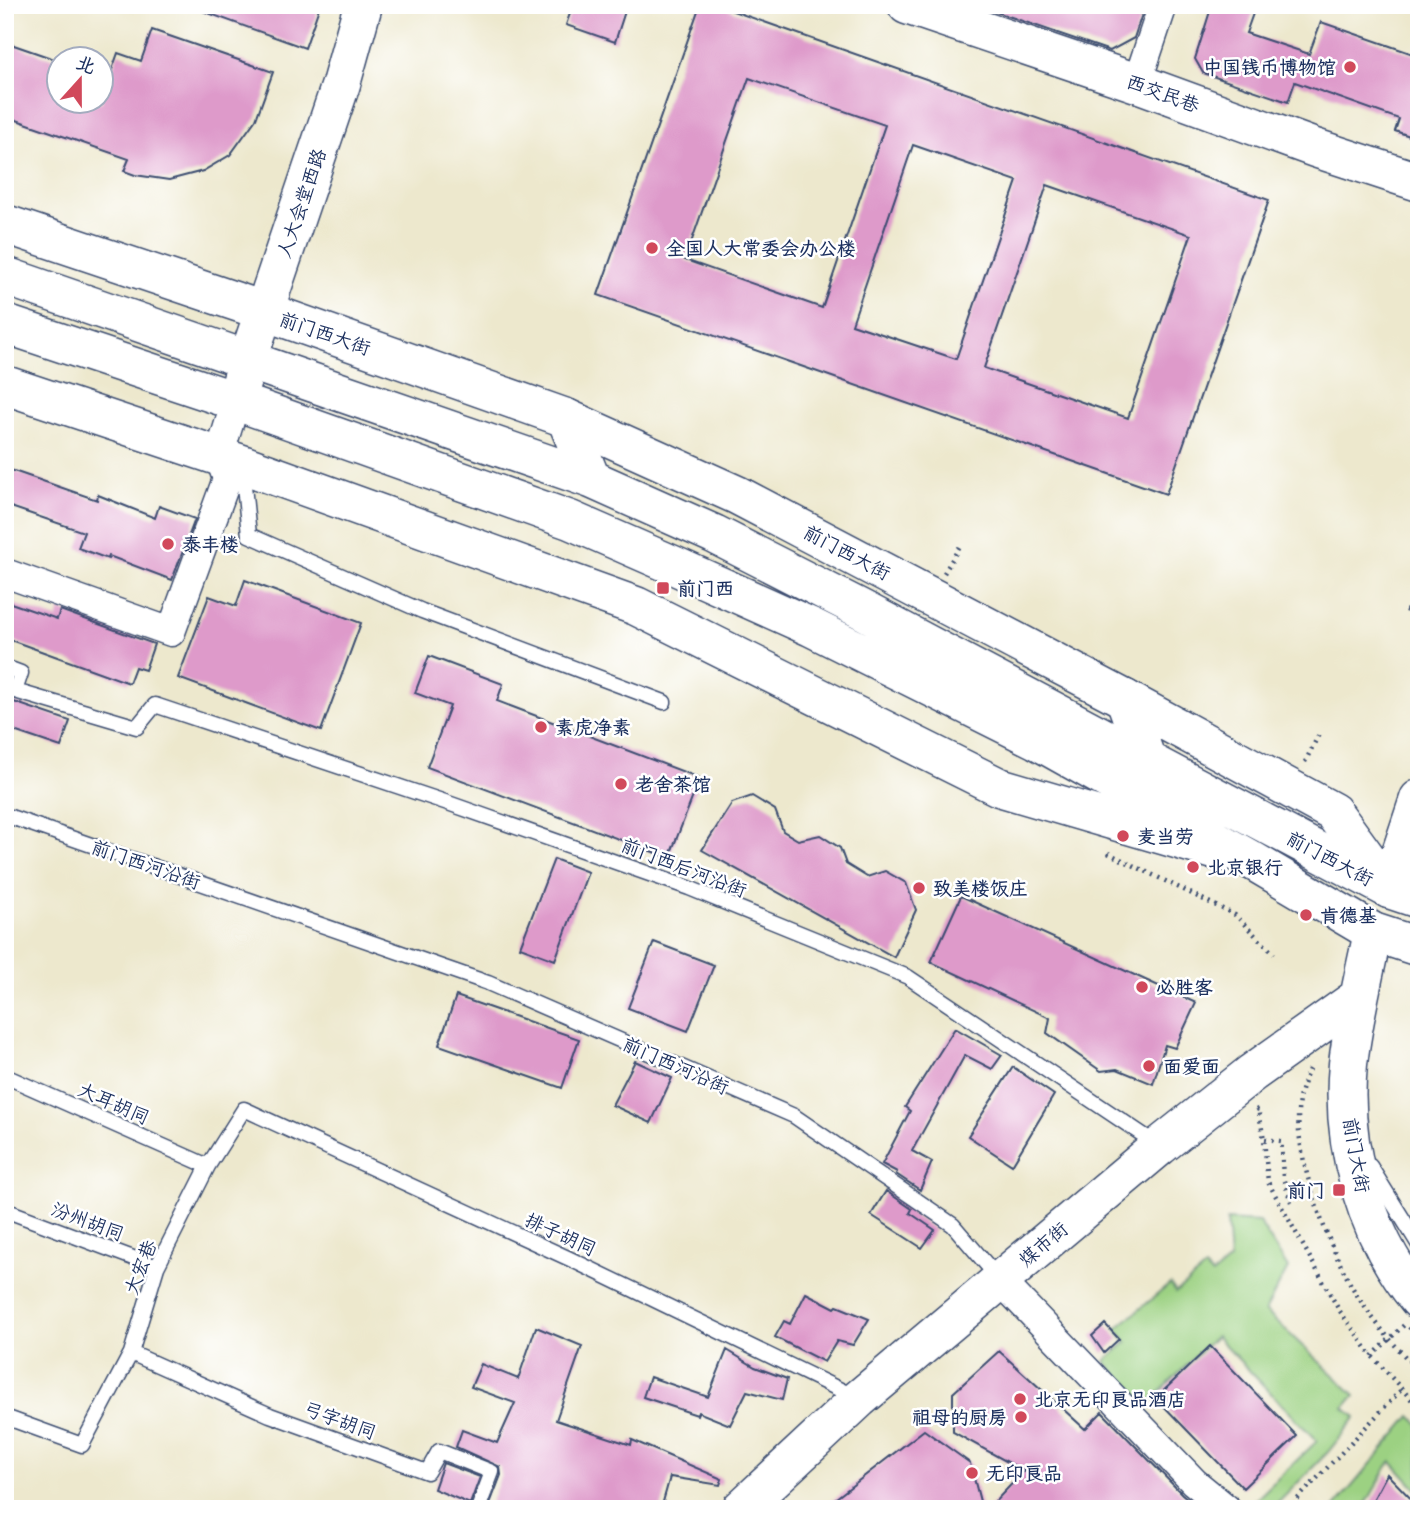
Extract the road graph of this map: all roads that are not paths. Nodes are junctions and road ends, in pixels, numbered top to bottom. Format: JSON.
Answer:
{"nodes":[{"id":1,"x":363,"y":5,"type":"edge"},
{"id":2,"x":907,"y":5,"type":"edge"},
{"id":3,"x":1163,"y":5,"type":"edge"},
{"id":4,"x":1137,"y":83,"type":"junction"},
{"id":5,"x":1419,"y":182,"type":"edge"},
{"id":6,"x":5,"y":224,"type":"edge"},
{"id":7,"x":5,"y":276,"type":"edge"},
{"id":8,"x":264,"y":311,"type":"junction"},
{"id":9,"x":5,"y":324,"type":"edge"},
{"id":10,"x":248,"y":359,"type":"junction"},
{"id":11,"x":5,"y":385,"type":"edge"},
{"id":12,"x":236,"y":401,"type":"junction"},
{"id":13,"x":566,"y":418,"type":"junction"},
{"id":14,"x":230,"y":460,"type":"junction"},
{"id":15,"x":591,"y":479,"type":"junction"},
{"id":16,"x":5,"y":573,"type":"edge"},
{"id":17,"x":5,"y":667,"type":"edge"},
{"id":18,"x":1125,"y":699,"type":"junction"},
{"id":19,"x":664,"y":702,"type":"dead end"},
{"id":20,"x":1147,"y":761,"type":"junction"},
{"id":21,"x":1419,"y":799,"type":"edge"},
{"id":22,"x":5,"y":815,"type":"edge"},
{"id":23,"x":1253,"y":862,"type":"junction"},
{"id":24,"x":1404,"y":894,"type":"edge"},
{"id":25,"x":1373,"y":932,"type":"junction"},
{"id":26,"x":1419,"y":947,"type":"edge"},
{"id":27,"x":1359,"y":997,"type":"junction"},
{"id":28,"x":5,"y":1076,"type":"edge"},
{"id":29,"x":244,"y":1109,"type":"joint"},
{"id":30,"x":1349,"y":1132,"type":"junction"},
{"id":31,"x":1160,"y":1146,"type":"junction"},
{"id":32,"x":208,"y":1166,"type":"junction"},
{"id":33,"x":5,"y":1210,"type":"edge"},
{"id":34,"x":1419,"y":1245,"type":"edge"},
{"id":35,"x":157,"y":1267,"type":"junction"},
{"id":36,"x":1000,"y":1280,"type":"junction"},
{"id":37,"x":1412,"y":1312,"type":"edge"},
{"id":38,"x":131,"y":1353,"type":"junction"},
{"id":39,"x":859,"y":1399,"type":"junction"},
{"id":40,"x":5,"y":1417,"type":"edge"},
{"id":41,"x":478,"y":1509,"type":"edge"},
{"id":42,"x":741,"y":1509,"type":"edge"},
{"id":43,"x":1227,"y":1509,"type":"edge"}],
"edges":[{"from":1,"to":8,"type":"main road","name":"人大会堂西路"},
{"from":2,"to":4,"type":"main road","name":"西交民巷"},
{"from":3,"to":4,"type":"street"},
{"from":4,"to":5,"type":"main road","name":"西交民巷"},
{"from":6,"to":8,"type":"main road","name":"前门西大街"},
{"from":7,"to":10,"type":"main road","name":"前门西大街"},
{"from":8,"to":10,"type":"main road","name":"人大会堂西路"},
{"from":8,"to":13,"type":"main road","name":"前门西大街"},
{"from":9,"to":12,"type":"main road","name":"前门西大街"},
{"from":10,"to":12,"type":"main road","name":"人大会堂西路"},
{"from":10,"to":15,"type":"main road","name":"前门西大街"},
{"from":11,"to":14,"type":"main road","name":"前门西大街"},
{"from":12,"to":14,"type":"street"},
{"from":12,"to":23,"type":"main road","name":"前门西大街"},
{"from":13,"to":15,"type":"main road"},
{"from":13,"to":18,"type":"main road","name":"前门西大街"},
{"from":14,"to":16,"type":"street"},
{"from":14,"to":19,"type":"lane"},
{"from":14,"to":23,"type":"main road","name":"前门西大街"},
{"from":15,"to":20,"type":"main road","name":"前门西大街"},
{"from":17,"to":31,"type":"lane","name":"前门西后河沿街"},
{"from":18,"to":20,"type":"main road"},
{"from":18,"to":24,"type":"main road","name":"前门西大街"},
{"from":20,"to":24,"type":"main road","name":"前门西大街"},
{"from":21,"to":24,"type":"main road","name":"前门大街"},
{"from":22,"to":36,"type":"lane","name":"前门西河沿街"},
{"from":23,"to":25,"type":"main road","name":"前门西大街"},
{"from":24,"to":25,"type":"main road","name":"前门大街"},
{"from":25,"to":26,"type":"main road","name":"前门西大街"},
{"from":25,"to":27,"type":"main road","name":"前门大街"},
{"from":27,"to":30,"type":"main road","name":"前门大街"},
{"from":27,"to":31,"type":"main road","name":"煤市街"},
{"from":28,"to":32,"type":"lane","name":"大耳胡同"},
{"from":29,"to":32,"type":"lane","name":"大宏巷"},
{"from":29,"to":39,"type":"lane","name":"排子胡同"},
{"from":30,"to":34,"type":"lane"},
{"from":30,"to":37,"type":"main road","name":"前门大街"},
{"from":31,"to":36,"type":"main road","name":"煤市街"},
{"from":32,"to":35,"type":"lane","name":"大宏巷"},
{"from":33,"to":35,"type":"lane","name":"汾州胡同"},
{"from":35,"to":38,"type":"lane","name":"大宏巷"},
{"from":36,"to":39,"type":"main road","name":"煤市街"},
{"from":36,"to":43,"type":"street","name":"前门西河沿街"},
{"from":38,"to":40,"type":"lane","name":"大宏巷"},
{"from":38,"to":41,"type":"lane","name":"弓字胡同"},
{"from":39,"to":42,"type":"main road","name":"煤市街"}]}
